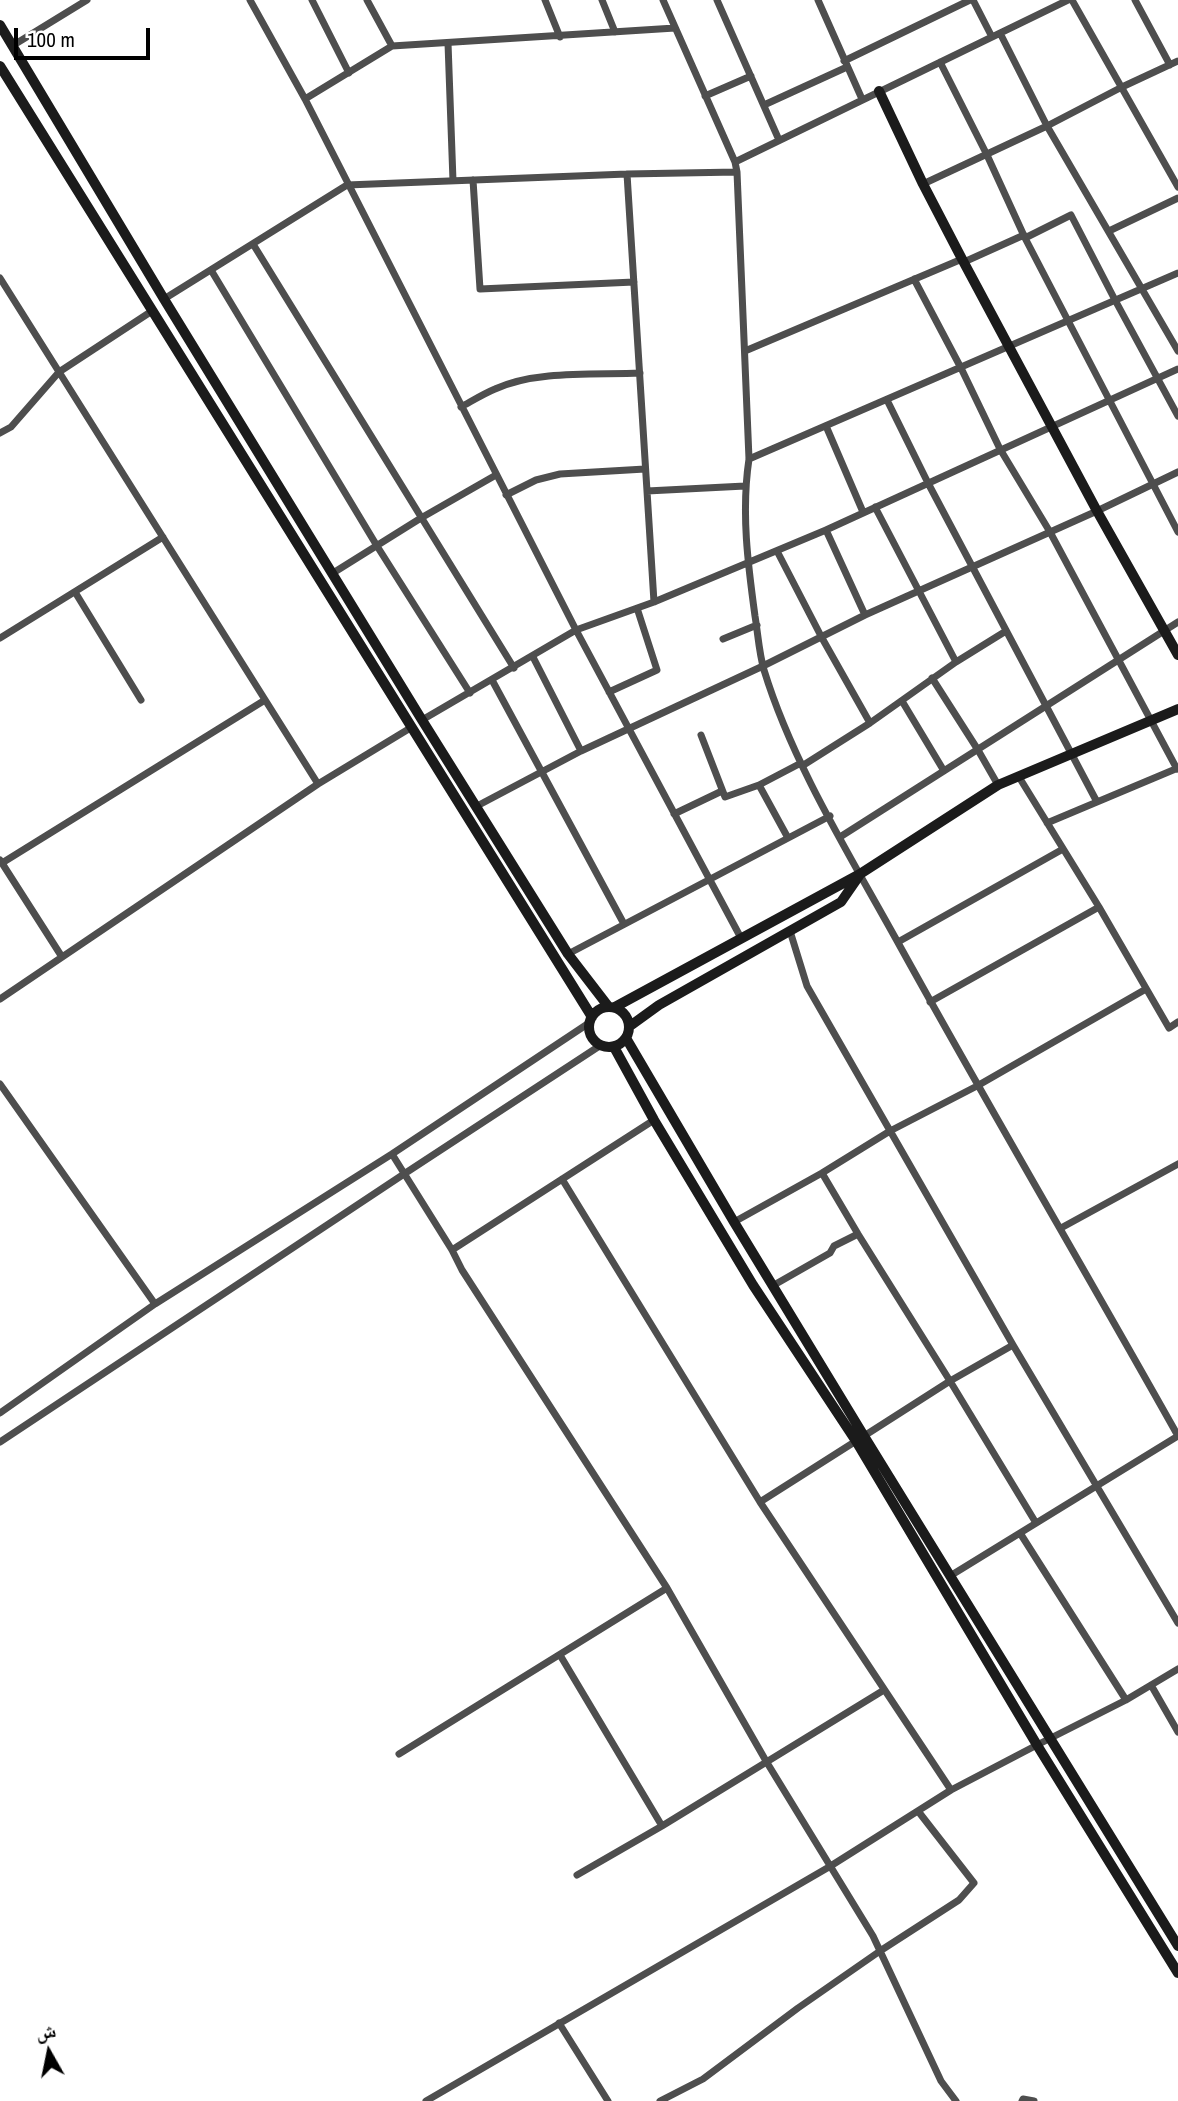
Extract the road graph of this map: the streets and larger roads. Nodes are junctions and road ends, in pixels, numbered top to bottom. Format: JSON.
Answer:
{"nodes":[{"id":1,"x":87,"y":0,"type":"edge"},
{"id":2,"x":250,"y":0,"type":"edge"},
{"id":3,"x":312,"y":0,"type":"edge"},
{"id":4,"x":367,"y":0,"type":"edge"},
{"id":5,"x":545,"y":0,"type":"edge"},
{"id":6,"x":602,"y":0,"type":"edge"},
{"id":7,"x":663,"y":0,"type":"edge"},
{"id":8,"x":717,"y":0,"type":"edge"},
{"id":9,"x":818,"y":0,"type":"edge"},
{"id":10,"x":971,"y":0,"type":"edge"},
{"id":11,"x":1070,"y":0,"type":"edge"},
{"id":12,"x":1135,"y":0,"type":"edge"},
{"id":13,"x":0,"y":26,"type":"edge"},
{"id":14,"x":675,"y":28,"type":"junction"},
{"id":15,"x":615,"y":32,"type":"junction"},
{"id":16,"x":1000,"y":33,"type":"junction"},
{"id":17,"x":561,"y":37,"type":"junction"},
{"id":18,"x":992,"y":37,"type":"junction"},
{"id":19,"x":448,"y":43,"type":"junction"},
{"id":20,"x":12,"y":46,"type":"junction"},
{"id":21,"x":392,"y":46,"type":"junction"},
{"id":22,"x":940,"y":62,"type":"junction"},
{"id":23,"x":1174,"y":63,"type":"edge"},
{"id":24,"x":846,"y":64,"type":"junction"},
{"id":25,"x":0,"y":66,"type":"edge"},
{"id":26,"x":349,"y":72,"type":"junction"},
{"id":27,"x":751,"y":76,"type":"junction"},
{"id":28,"x":1122,"y":87,"type":"junction"},
{"id":29,"x":879,"y":91,"type":"junction"},
{"id":30,"x":705,"y":96,"type":"junction"},
{"id":31,"x":305,"y":99,"type":"junction"},
{"id":32,"x":862,"y":99,"type":"junction"},
{"id":33,"x":764,"y":105,"type":"junction"},
{"id":34,"x":1047,"y":126,"type":"junction"},
{"id":35,"x":779,"y":140,"type":"junction"},
{"id":36,"x":986,"y":155,"type":"junction"},
{"id":37,"x":735,"y":162,"type":"junction"},
{"id":38,"x":1174,"y":170,"type":"edge"},
{"id":39,"x":737,"y":172,"type":"junction"},
{"id":40,"x":628,"y":174,"type":"junction"},
{"id":41,"x":473,"y":180,"type":"junction"},
{"id":42,"x":453,"y":181,"type":"junction"},
{"id":43,"x":923,"y":184,"type":"junction"},
{"id":44,"x":347,"y":185,"type":"junction"},
{"id":45,"x":1178,"y":187,"type":"edge"},
{"id":46,"x":1178,"y":198,"type":"edge"},
{"id":47,"x":1109,"y":231,"type":"junction"},
{"id":48,"x":1024,"y":236,"type":"junction"},
{"id":49,"x":253,"y":244,"type":"junction"},
{"id":50,"x":963,"y":260,"type":"junction"},
{"id":51,"x":211,"y":270,"type":"junction"},
{"id":52,"x":1178,"y":273,"type":"edge"},
{"id":53,"x":0,"y":278,"type":"edge"},
{"id":54,"x":914,"y":279,"type":"junction"},
{"id":55,"x":634,"y":282,"type":"junction"},
{"id":56,"x":1143,"y":289,"type":"junction"},
{"id":57,"x":164,"y":299,"type":"junction"},
{"id":58,"x":1115,"y":300,"type":"junction"},
{"id":59,"x":152,"y":311,"type":"junction"},
{"id":60,"x":1068,"y":320,"type":"junction"},
{"id":61,"x":1010,"y":345,"type":"junction"},
{"id":62,"x":745,"y":351,"type":"junction"},
{"id":63,"x":1178,"y":351,"type":"edge"},
{"id":64,"x":961,"y":368,"type":"junction"},
{"id":65,"x":1178,"y":369,"type":"edge"},
{"id":66,"x":59,"y":372,"type":"junction"},
{"id":67,"x":640,"y":373,"type":"junction"},
{"id":68,"x":1158,"y":377,"type":"junction"},
{"id":69,"x":887,"y":400,"type":"junction"},
{"id":70,"x":1110,"y":400,"type":"junction"},
{"id":71,"x":461,"y":407,"type":"junction"},
{"id":72,"x":1178,"y":416,"type":"edge"},
{"id":73,"x":1053,"y":425,"type":"junction"},
{"id":74,"x":826,"y":426,"type":"junction"},
{"id":75,"x":0,"y":433,"type":"edge"},
{"id":76,"x":1000,"y":449,"type":"junction"},
{"id":77,"x":749,"y":459,"type":"junction"},
{"id":78,"x":645,"y":469,"type":"junction"},
{"id":79,"x":1178,"y":472,"type":"edge"},
{"id":80,"x":496,"y":475,"type":"junction"},
{"id":81,"x":928,"y":483,"type":"junction"},
{"id":82,"x":1152,"y":483,"type":"junction"},
{"id":83,"x":745,"y":486,"type":"junction"},
{"id":84,"x":647,"y":491,"type":"junction"},
{"id":85,"x":506,"y":495,"type":"junction"},
{"id":86,"x":875,"y":507,"type":"junction"},
{"id":87,"x":1097,"y":511,"type":"junction"},
{"id":88,"x":863,"y":512,"type":"junction"},
{"id":89,"x":421,"y":518,"type":"junction"},
{"id":90,"x":826,"y":530,"type":"junction"},
{"id":91,"x":1050,"y":532,"type":"junction"},
{"id":92,"x":1178,"y":532,"type":"edge"},
{"id":93,"x":163,"y":537,"type":"junction"},
{"id":94,"x":377,"y":547,"type":"junction"},
{"id":95,"x":777,"y":551,"type":"junction"},
{"id":96,"x":747,"y":563,"type":"junction"},
{"id":97,"x":974,"y":566,"type":"junction"},
{"id":98,"x":333,"y":573,"type":"junction"},
{"id":99,"x":918,"y":591,"type":"junction"},
{"id":100,"x":75,"y":592,"type":"junction"},
{"id":101,"x":654,"y":602,"type":"junction"},
{"id":102,"x":637,"y":608,"type":"junction"},
{"id":103,"x":864,"y":615,"type":"junction"},
{"id":104,"x":1178,"y":622,"type":"edge"},
{"id":105,"x":757,"y":625,"type":"junction"},
{"id":106,"x":576,"y":630,"type":"junction"},
{"id":107,"x":1006,"y":631,"type":"junction"},
{"id":108,"x":1164,"y":631,"type":"junction"},
{"id":109,"x":0,"y":638,"type":"edge"},
{"id":110,"x":821,"y":638,"type":"junction"},
{"id":111,"x":723,"y":639,"type":"dead end"},
{"id":112,"x":1178,"y":655,"type":"edge"},
{"id":113,"x":533,"y":657,"type":"junction"},
{"id":114,"x":1119,"y":661,"type":"junction"},
{"id":115,"x":956,"y":662,"type":"junction"},
{"id":116,"x":763,"y":666,"type":"junction"},
{"id":117,"x":514,"y":668,"type":"junction"},
{"id":118,"x":932,"y":678,"type":"junction"},
{"id":119,"x":492,"y":680,"type":"junction"},
{"id":120,"x":470,"y":692,"type":"junction"},
{"id":121,"x":609,"y":692,"type":"junction"},
{"id":122,"x":141,"y":700,"type":"dead end"},
{"id":123,"x":265,"y":700,"type":"junction"},
{"id":124,"x":902,"y":701,"type":"junction"},
{"id":125,"x":1046,"y":707,"type":"junction"},
{"id":126,"x":1178,"y":709,"type":"edge"},
{"id":127,"x":422,"y":720,"type":"junction"},
{"id":128,"x":1151,"y":721,"type":"junction"},
{"id":129,"x":870,"y":723,"type":"junction"},
{"id":130,"x":412,"y":727,"type":"junction"},
{"id":131,"x":629,"y":729,"type":"junction"},
{"id":132,"x":701,"y":735,"type":"dead end"},
{"id":133,"x":978,"y":750,"type":"junction"},
{"id":134,"x":581,"y":751,"type":"junction"},
{"id":135,"x":1071,"y":754,"type":"junction"},
{"id":136,"x":802,"y":765,"type":"junction"},
{"id":137,"x":1177,"y":768,"type":"edge"},
{"id":138,"x":944,"y":771,"type":"junction"},
{"id":139,"x":541,"y":772,"type":"junction"},
{"id":140,"x":1019,"y":777,"type":"junction"},
{"id":141,"x":318,"y":784,"type":"junction"},
{"id":142,"x":759,"y":785,"type":"junction"},
{"id":143,"x":998,"y":785,"type":"junction"},
{"id":144,"x":722,"y":791,"type":"junction"},
{"id":145,"x":1097,"y":802,"type":"junction"},
{"id":146,"x":477,"y":806,"type":"junction"},
{"id":147,"x":674,"y":814,"type":"junction"},
{"id":148,"x":830,"y":816,"type":"junction"},
{"id":149,"x":1047,"y":823,"type":"junction"},
{"id":150,"x":840,"y":837,"type":"junction"},
{"id":151,"x":788,"y":838,"type":"junction"},
{"id":152,"x":1063,"y":849,"type":"junction"},
{"id":153,"x":1,"y":861,"type":"edge"},
{"id":154,"x":860,"y":874,"type":"junction"},
{"id":155,"x":709,"y":879,"type":"junction"},
{"id":156,"x":1099,"y":907,"type":"junction"},
{"id":157,"x":624,"y":924,"type":"junction"},
{"id":158,"x":790,"y":931,"type":"junction"},
{"id":159,"x":741,"y":938,"type":"junction"},
{"id":160,"x":898,"y":942,"type":"junction"},
{"id":161,"x":568,"y":954,"type":"junction"},
{"id":162,"x":62,"y":957,"type":"junction"},
{"id":163,"x":1146,"y":989,"type":"junction"},
{"id":164,"x":0,"y":999,"type":"edge"},
{"id":165,"x":930,"y":1003,"type":"junction"},
{"id":166,"x":611,"y":1007,"type":"junction"},
{"id":167,"x":590,"y":1020,"type":"junction"},
{"id":168,"x":1178,"y":1023,"type":"edge"},
{"id":169,"x":630,"y":1026,"type":"junction"},
{"id":170,"x":626,"y":1038,"type":"junction"},
{"id":171,"x":601,"y":1045,"type":"junction"},
{"id":172,"x":614,"y":1047,"type":"junction"},
{"id":173,"x":0,"y":1084,"type":"edge"},
{"id":174,"x":977,"y":1086,"type":"junction"},
{"id":175,"x":654,"y":1120,"type":"junction"},
{"id":176,"x":890,"y":1131,"type":"junction"},
{"id":177,"x":391,"y":1154,"type":"junction"},
{"id":178,"x":1178,"y":1164,"type":"edge"},
{"id":179,"x":822,"y":1173,"type":"junction"},
{"id":180,"x":404,"y":1174,"type":"junction"},
{"id":181,"x":562,"y":1179,"type":"junction"},
{"id":182,"x":734,"y":1222,"type":"junction"},
{"id":183,"x":1061,"y":1228,"type":"junction"},
{"id":184,"x":858,"y":1234,"type":"junction"},
{"id":185,"x":452,"y":1250,"type":"junction"},
{"id":186,"x":774,"y":1285,"type":"junction"},
{"id":187,"x":155,"y":1304,"type":"junction"},
{"id":188,"x":1013,"y":1345,"type":"junction"},
{"id":189,"x":950,"y":1381,"type":"junction"},
{"id":190,"x":0,"y":1413,"type":"edge"},
{"id":191,"x":1178,"y":1436,"type":"edge"},
{"id":192,"x":860,"y":1439,"type":"junction"},
{"id":193,"x":0,"y":1442,"type":"edge"},
{"id":194,"x":1098,"y":1485,"type":"junction"},
{"id":195,"x":760,"y":1502,"type":"junction"},
{"id":196,"x":1036,"y":1523,"type":"junction"},
{"id":197,"x":1020,"y":1533,"type":"junction"},
{"id":198,"x":950,"y":1576,"type":"junction"},
{"id":199,"x":667,"y":1588,"type":"junction"},
{"id":200,"x":1178,"y":1623,"type":"edge"},
{"id":201,"x":560,"y":1655,"type":"junction"},
{"id":202,"x":1178,"y":1669,"type":"edge"},
{"id":203,"x":1151,"y":1685,"type":"junction"},
{"id":204,"x":884,"y":1690,"type":"junction"},
{"id":205,"x":1126,"y":1700,"type":"junction"},
{"id":206,"x":1178,"y":1732,"type":"edge"},
{"id":207,"x":1051,"y":1737,"type":"junction"},
{"id":208,"x":1037,"y":1745,"type":"junction"},
{"id":209,"x":399,"y":1755,"type":"dead end"},
{"id":210,"x":766,"y":1762,"type":"junction"},
{"id":211,"x":951,"y":1790,"type":"junction"},
{"id":212,"x":918,"y":1811,"type":"junction"},
{"id":213,"x":662,"y":1826,"type":"junction"},
{"id":214,"x":829,"y":1867,"type":"junction"},
{"id":215,"x":577,"y":1875,"type":"dead end"},
{"id":216,"x":1173,"y":1927,"type":"edge"},
{"id":217,"x":1178,"y":1945,"type":"edge"},
{"id":218,"x":880,"y":1951,"type":"junction"},
{"id":219,"x":1178,"y":1973,"type":"edge"},
{"id":220,"x":559,"y":2023,"type":"junction"},
{"id":221,"x":426,"y":2101,"type":"edge"},
{"id":222,"x":608,"y":2101,"type":"edge"},
{"id":223,"x":660,"y":2101,"type":"edge"},
{"id":224,"x":956,"y":2101,"type":"edge"},
{"id":225,"x":1022,"y":2101,"type":"edge"},
{"id":226,"x":1034,"y":2101,"type":"edge"}],
"edges":[{"from":1,"to":20,"type":"street"},
{"from":2,"to":31,"type":"street"},
{"from":3,"to":26,"type":"street"},
{"from":4,"to":21,"type":"street"},
{"from":5,"to":17,"type":"street"},
{"from":6,"to":15,"type":"street"},
{"from":7,"to":14,"type":"street"},
{"from":8,"to":27,"type":"street"},
{"from":9,"to":24,"type":"street"},
{"from":10,"to":18,"type":"street"},
{"from":10,"to":24,"type":"street"},
{"from":11,"to":16,"type":"street"},
{"from":11,"to":28,"type":"street"},
{"from":12,"to":23,"type":"street"},
{"from":13,"to":20,"type":"street"},
{"from":14,"to":15,"type":"street"},
{"from":14,"to":30,"type":"street"},
{"from":15,"to":17,"type":"street"},
{"from":16,"to":18,"type":"street"},
{"from":16,"to":34,"type":"street"},
{"from":17,"to":19,"type":"street"},
{"from":18,"to":22,"type":"street"},
{"from":19,"to":21,"type":"street"},
{"from":19,"to":42,"type":"street"},
{"from":20,"to":57,"type":"street"},
{"from":21,"to":26,"type":"street"},
{"from":22,"to":29,"type":"street"},
{"from":22,"to":36,"type":"street"},
{"from":23,"to":28,"type":"street"},
{"from":24,"to":32,"type":"street"},
{"from":24,"to":33,"type":"street"},
{"from":25,"to":59,"type":"street"},
{"from":26,"to":31,"type":"street"},
{"from":27,"to":30,"type":"street"},
{"from":27,"to":33,"type":"street"},
{"from":28,"to":34,"type":"street"},
{"from":28,"to":38,"type":"street"},
{"from":29,"to":32,"type":"street"},
{"from":29,"to":43,"type":"street"},
{"from":30,"to":37,"type":"street"},
{"from":31,"to":44,"type":"street"},
{"from":32,"to":35,"type":"street"},
{"from":33,"to":35,"type":"street"},
{"from":34,"to":36,"type":"street"},
{"from":34,"to":47,"type":"street"},
{"from":35,"to":37,"type":"street"},
{"from":36,"to":43,"type":"street"},
{"from":36,"to":48,"type":"street"},
{"from":37,"to":39,"type":"street"},
{"from":38,"to":45,"type":"street"},
{"from":39,"to":40,"type":"street"},
{"from":39,"to":62,"type":"street"},
{"from":40,"to":41,"type":"street"},
{"from":40,"to":55,"type":"street"},
{"from":41,"to":42,"type":"street"},
{"from":41,"to":55,"type":"street"},
{"from":42,"to":44,"type":"street"},
{"from":43,"to":50,"type":"street"},
{"from":44,"to":49,"type":"street"},
{"from":44,"to":71,"type":"street"},
{"from":46,"to":47,"type":"street"},
{"from":47,"to":56,"type":"street"},
{"from":48,"to":50,"type":"street"},
{"from":48,"to":58,"type":"street"},
{"from":48,"to":60,"type":"street"},
{"from":49,"to":51,"type":"street"},
{"from":49,"to":89,"type":"street"},
{"from":50,"to":54,"type":"street"},
{"from":50,"to":61,"type":"street"},
{"from":51,"to":57,"type":"street"},
{"from":51,"to":94,"type":"street"},
{"from":52,"to":56,"type":"street"},
{"from":53,"to":66,"type":"street"},
{"from":54,"to":62,"type":"street"},
{"from":54,"to":64,"type":"street"},
{"from":55,"to":67,"type":"street"},
{"from":56,"to":58,"type":"street"},
{"from":56,"to":63,"type":"street"},
{"from":57,"to":98,"type":"street"},
{"from":58,"to":60,"type":"street"},
{"from":58,"to":68,"type":"street"},
{"from":59,"to":66,"type":"street"},
{"from":59,"to":130,"type":"street"},
{"from":60,"to":61,"type":"street"},
{"from":60,"to":70,"type":"street"},
{"from":61,"to":64,"type":"street"},
{"from":61,"to":73,"type":"street"},
{"from":62,"to":77,"type":"street"},
{"from":64,"to":69,"type":"street"},
{"from":64,"to":76,"type":"street"},
{"from":65,"to":68,"type":"street"},
{"from":66,"to":75,"type":"street"},
{"from":66,"to":93,"type":"street"},
{"from":67,"to":71,"type":"street"},
{"from":67,"to":78,"type":"street"},
{"from":68,"to":70,"type":"street"},
{"from":68,"to":72,"type":"street"},
{"from":69,"to":74,"type":"street"},
{"from":69,"to":81,"type":"street"},
{"from":70,"to":73,"type":"street"},
{"from":70,"to":82,"type":"street"},
{"from":71,"to":80,"type":"street"},
{"from":73,"to":76,"type":"street"},
{"from":73,"to":87,"type":"street"},
{"from":74,"to":77,"type":"street"},
{"from":74,"to":88,"type":"street"},
{"from":76,"to":81,"type":"street"},
{"from":76,"to":91,"type":"street"},
{"from":77,"to":83,"type":"street"},
{"from":78,"to":84,"type":"street"},
{"from":78,"to":85,"type":"street"},
{"from":79,"to":82,"type":"street"},
{"from":80,"to":85,"type":"street"},
{"from":80,"to":89,"type":"street"},
{"from":81,"to":86,"type":"street"},
{"from":81,"to":97,"type":"street"},
{"from":82,"to":87,"type":"street"},
{"from":82,"to":92,"type":"street"},
{"from":83,"to":84,"type":"street"},
{"from":83,"to":96,"type":"street"},
{"from":84,"to":101,"type":"street"},
{"from":85,"to":106,"type":"street"},
{"from":86,"to":88,"type":"street"},
{"from":86,"to":99,"type":"street"},
{"from":87,"to":91,"type":"street"},
{"from":87,"to":108,"type":"street"},
{"from":88,"to":90,"type":"street"},
{"from":89,"to":94,"type":"street"},
{"from":89,"to":117,"type":"street"},
{"from":90,"to":95,"type":"street"},
{"from":90,"to":103,"type":"street"},
{"from":91,"to":97,"type":"street"},
{"from":91,"to":114,"type":"street"},
{"from":93,"to":100,"type":"street"},
{"from":93,"to":123,"type":"street"},
{"from":94,"to":98,"type":"street"},
{"from":94,"to":120,"type":"street"},
{"from":95,"to":96,"type":"street"},
{"from":95,"to":110,"type":"street"},
{"from":96,"to":101,"type":"street"},
{"from":96,"to":105,"type":"street"},
{"from":97,"to":99,"type":"street"},
{"from":97,"to":107,"type":"street"},
{"from":98,"to":127,"type":"street"},
{"from":99,"to":103,"type":"street"},
{"from":99,"to":115,"type":"street"},
{"from":100,"to":109,"type":"street"},
{"from":100,"to":122,"type":"street"},
{"from":101,"to":102,"type":"street"},
{"from":102,"to":106,"type":"street"},
{"from":102,"to":121,"type":"street"},
{"from":103,"to":110,"type":"street"},
{"from":104,"to":108,"type":"street"},
{"from":105,"to":111,"type":"street"},
{"from":105,"to":116,"type":"street"},
{"from":106,"to":113,"type":"street"},
{"from":106,"to":121,"type":"street"},
{"from":107,"to":115,"type":"street"},
{"from":107,"to":125,"type":"street"},
{"from":108,"to":112,"type":"street"},
{"from":108,"to":114,"type":"street"},
{"from":110,"to":116,"type":"street"},
{"from":110,"to":129,"type":"street"},
{"from":113,"to":117,"type":"street"},
{"from":113,"to":134,"type":"street"},
{"from":114,"to":125,"type":"street"},
{"from":114,"to":128,"type":"street"},
{"from":115,"to":118,"type":"street"},
{"from":116,"to":131,"type":"street"},
{"from":116,"to":136,"type":"street"},
{"from":117,"to":119,"type":"street"},
{"from":118,"to":124,"type":"street"},
{"from":118,"to":133,"type":"street"},
{"from":119,"to":120,"type":"street"},
{"from":119,"to":139,"type":"street"},
{"from":120,"to":127,"type":"street"},
{"from":121,"to":131,"type":"street"},
{"from":123,"to":141,"type":"street"},
{"from":123,"to":153,"type":"street"},
{"from":124,"to":129,"type":"street"},
{"from":124,"to":138,"type":"street"},
{"from":125,"to":133,"type":"street"},
{"from":125,"to":135,"type":"street"},
{"from":126,"to":128,"type":"street"},
{"from":127,"to":146,"type":"street"},
{"from":128,"to":135,"type":"street"},
{"from":128,"to":137,"type":"street"},
{"from":129,"to":136,"type":"street"},
{"from":130,"to":141,"type":"street"},
{"from":130,"to":167,"type":"street"},
{"from":131,"to":134,"type":"street"},
{"from":131,"to":147,"type":"street"},
{"from":132,"to":144,"type":"street"},
{"from":133,"to":138,"type":"street"},
{"from":133,"to":143,"type":"street"},
{"from":134,"to":139,"type":"street"},
{"from":135,"to":140,"type":"street"},
{"from":135,"to":145,"type":"street"},
{"from":136,"to":142,"type":"street"},
{"from":136,"to":148,"type":"street"},
{"from":137,"to":145,"type":"street"},
{"from":138,"to":150,"type":"street"},
{"from":139,"to":146,"type":"street"},
{"from":139,"to":157,"type":"street"},
{"from":140,"to":143,"type":"street"},
{"from":140,"to":149,"type":"street"},
{"from":141,"to":162,"type":"street"},
{"from":142,"to":144,"type":"street"},
{"from":142,"to":151,"type":"street"},
{"from":143,"to":154,"type":"street"},
{"from":144,"to":147,"type":"street"},
{"from":145,"to":149,"type":"street"},
{"from":146,"to":161,"type":"street"},
{"from":147,"to":155,"type":"street"},
{"from":148,"to":150,"type":"street"},
{"from":148,"to":151,"type":"street"},
{"from":149,"to":152,"type":"street"},
{"from":150,"to":154,"type":"street"},
{"from":151,"to":155,"type":"street"},
{"from":152,"to":156,"type":"street"},
{"from":152,"to":160,"type":"street"},
{"from":153,"to":162,"type":"street"},
{"from":154,"to":158,"type":"street"},
{"from":154,"to":159,"type":"street"},
{"from":154,"to":160,"type":"street"},
{"from":155,"to":157,"type":"street"},
{"from":155,"to":159,"type":"street"},
{"from":156,"to":163,"type":"street"},
{"from":156,"to":165,"type":"street"},
{"from":157,"to":161,"type":"street"},
{"from":158,"to":169,"type":"street"},
{"from":158,"to":176,"type":"street"},
{"from":159,"to":166,"type":"street"},
{"from":160,"to":165,"type":"street"},
{"from":161,"to":166,"type":"street"},
{"from":162,"to":164,"type":"street"},
{"from":163,"to":168,"type":"street"},
{"from":163,"to":174,"type":"street"},
{"from":165,"to":174,"type":"street"},
{"from":166,"to":167,"type":"street"},
{"from":166,"to":169,"type":"street"},
{"from":167,"to":171,"type":"street"},
{"from":167,"to":177,"type":"street"},
{"from":169,"to":170,"type":"street"},
{"from":170,"to":172,"type":"street"},
{"from":170,"to":182,"type":"street"},
{"from":171,"to":172,"type":"street"},
{"from":171,"to":180,"type":"street"},
{"from":172,"to":175,"type":"street"},
{"from":173,"to":187,"type":"street"},
{"from":174,"to":176,"type":"street"},
{"from":174,"to":183,"type":"street"},
{"from":175,"to":181,"type":"street"},
{"from":175,"to":192,"type":"street"},
{"from":176,"to":179,"type":"street"},
{"from":176,"to":188,"type":"street"},
{"from":177,"to":180,"type":"street"},
{"from":177,"to":187,"type":"street"},
{"from":178,"to":183,"type":"street"},
{"from":179,"to":182,"type":"street"},
{"from":179,"to":184,"type":"street"},
{"from":180,"to":185,"type":"street"},
{"from":180,"to":193,"type":"street"},
{"from":181,"to":185,"type":"street"},
{"from":181,"to":195,"type":"street"},
{"from":182,"to":186,"type":"street"},
{"from":183,"to":191,"type":"street"},
{"from":184,"to":186,"type":"street"},
{"from":184,"to":189,"type":"street"},
{"from":185,"to":199,"type":"street"},
{"from":186,"to":192,"type":"street"},
{"from":187,"to":190,"type":"street"},
{"from":188,"to":189,"type":"street"},
{"from":188,"to":194,"type":"street"},
{"from":189,"to":192,"type":"street"},
{"from":189,"to":196,"type":"street"},
{"from":191,"to":194,"type":"street"},
{"from":192,"to":195,"type":"street"},
{"from":192,"to":198,"type":"street"},
{"from":192,"to":208,"type":"street"},
{"from":194,"to":196,"type":"street"},
{"from":194,"to":200,"type":"street"},
{"from":195,"to":204,"type":"street"},
{"from":196,"to":197,"type":"street"},
{"from":197,"to":198,"type":"street"},
{"from":197,"to":205,"type":"street"},
{"from":198,"to":207,"type":"street"},
{"from":199,"to":201,"type":"street"},
{"from":199,"to":210,"type":"street"},
{"from":201,"to":209,"type":"street"},
{"from":201,"to":213,"type":"street"},
{"from":202,"to":203,"type":"street"},
{"from":203,"to":205,"type":"street"},
{"from":203,"to":206,"type":"street"},
{"from":204,"to":210,"type":"street"},
{"from":204,"to":211,"type":"street"},
{"from":205,"to":207,"type":"street"},
{"from":207,"to":208,"type":"street"},
{"from":207,"to":216,"type":"street"},
{"from":208,"to":211,"type":"street"},
{"from":208,"to":219,"type":"street"},
{"from":210,"to":213,"type":"street"},
{"from":210,"to":214,"type":"street"},
{"from":211,"to":212,"type":"street"},
{"from":212,"to":214,"type":"street"},
{"from":212,"to":218,"type":"street"},
{"from":213,"to":215,"type":"street"},
{"from":214,"to":218,"type":"street"},
{"from":214,"to":220,"type":"street"},
{"from":216,"to":217,"type":"street"},
{"from":218,"to":223,"type":"street"},
{"from":218,"to":224,"type":"street"},
{"from":220,"to":221,"type":"street"},
{"from":220,"to":222,"type":"street"},
{"from":225,"to":226,"type":"street"}]}
